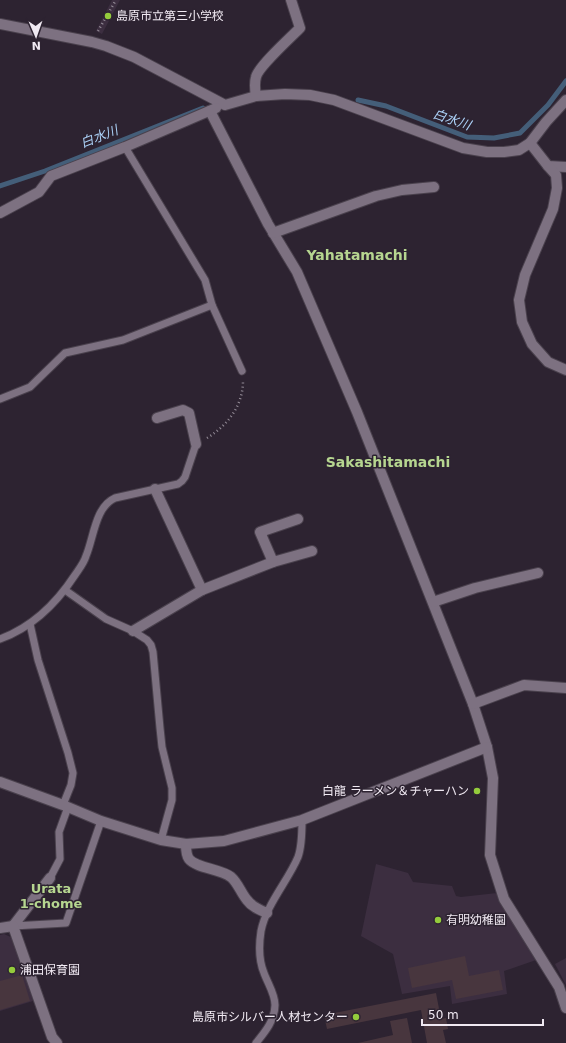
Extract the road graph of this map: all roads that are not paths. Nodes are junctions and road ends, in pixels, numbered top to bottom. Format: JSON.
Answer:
{"nodes":[{"id":1,"x":291,"y":0,"type":"edge"},
{"id":2,"x":0,"y":24,"type":"edge"},
{"id":3,"x":256,"y":96,"type":"junction"},
{"id":4,"x":566,"y":100,"type":"edge"},
{"id":5,"x":220,"y":102,"type":"junction"},
{"id":6,"x":210,"y":111,"type":"junction"},
{"id":7,"x":530,"y":143,"type":"junction"},
{"id":8,"x":125,"y":147,"type":"junction"},
{"id":9,"x":548,"y":166,"type":"junction"},
{"id":10,"x":566,"y":167,"type":"edge"},
{"id":11,"x":434,"y":187,"type":"dead end"},
{"id":12,"x":0,"y":213,"type":"edge"},
{"id":13,"x":273,"y":233,"type":"junction"},
{"id":14,"x":212,"y":305,"type":"junction"},
{"id":15,"x":566,"y":370,"type":"edge"},
{"id":16,"x":242,"y":371,"type":"road end"},
{"id":17,"x":0,"y":399,"type":"edge"},
{"id":18,"x":157,"y":418,"type":"dead end"},
{"id":19,"x":196,"y":444,"type":"joint"},
{"id":20,"x":155,"y":489,"type":"junction"},
{"id":21,"x":298,"y":519,"type":"dead end"},
{"id":22,"x":312,"y":551,"type":"dead end"},
{"id":23,"x":273,"y":562,"type":"junction"},
{"id":24,"x":538,"y":573,"type":"dead end"},
{"id":25,"x":65,"y":590,"type":"junction"},
{"id":26,"x":202,"y":590,"type":"junction"},
{"id":27,"x":433,"y":602,"type":"junction"},
{"id":28,"x":30,"y":624,"type":"junction"},
{"id":29,"x":133,"y":631,"type":"junction"},
{"id":30,"x":0,"y":640,"type":"edge"},
{"id":31,"x":566,"y":688,"type":"edge"},
{"id":32,"x":473,"y":704,"type":"junction"},
{"id":33,"x":487,"y":747,"type":"junction"},
{"id":34,"x":0,"y":782,"type":"edge"},
{"id":35,"x":66,"y":806,"type":"junction"},
{"id":36,"x":101,"y":820,"type":"junction"},
{"id":37,"x":302,"y":820,"type":"junction"},
{"id":38,"x":161,"y":840,"type":"junction"},
{"id":39,"x":186,"y":844,"type":"junction"},
{"id":40,"x":50,"y":878,"type":"joint"},
{"id":41,"x":267,"y":913,"type":"junction"},
{"id":42,"x":13,"y":926,"type":"junction"},
{"id":43,"x":0,"y":928,"type":"edge"},
{"id":44,"x":566,"y":1008,"type":"edge"},
{"id":45,"x":57,"y":1043,"type":"edge"},
{"id":46,"x":256,"y":1043,"type":"edge"}],
"edges":[{"from":1,"to":3,"type":"street"},
{"from":2,"to":5,"type":"street"},
{"from":3,"to":5,"type":"street"},
{"from":3,"to":7,"type":"street"},
{"from":4,"to":7,"type":"street"},
{"from":5,"to":6,"type":"street"},
{"from":6,"to":8,"type":"street"},
{"from":6,"to":13,"type":"street"},
{"from":7,"to":9,"type":"street"},
{"from":8,"to":12,"type":"street"},
{"from":8,"to":14,"type":"lane"},
{"from":9,"to":10,"type":"street"},
{"from":9,"to":15,"type":"street"},
{"from":11,"to":13,"type":"street"},
{"from":13,"to":27,"type":"street"},
{"from":14,"to":16,"type":"lane"},
{"from":14,"to":17,"type":"lane"},
{"from":18,"to":19,"type":"street"},
{"from":19,"to":20,"type":"lane"},
{"from":20,"to":25,"type":"lane"},
{"from":20,"to":26,"type":"street"},
{"from":21,"to":23,"type":"street"},
{"from":22,"to":23,"type":"street"},
{"from":23,"to":26,"type":"street"},
{"from":24,"to":27,"type":"street"},
{"from":25,"to":28,"type":"lane"},
{"from":25,"to":29,"type":"lane"},
{"from":26,"to":29,"type":"street"},
{"from":27,"to":32,"type":"street"},
{"from":28,"to":30,"type":"lane"},
{"from":28,"to":35,"type":"lane"},
{"from":29,"to":38,"type":"lane"},
{"from":31,"to":32,"type":"street"},
{"from":32,"to":33,"type":"street"},
{"from":33,"to":37,"type":"street"},
{"from":33,"to":44,"type":"street"},
{"from":34,"to":35,"type":"street"},
{"from":35,"to":36,"type":"street"},
{"from":35,"to":40,"type":"lane"},
{"from":36,"to":38,"type":"street"},
{"from":36,"to":42,"type":"lane"},
{"from":37,"to":39,"type":"street"},
{"from":37,"to":41,"type":"lane"},
{"from":38,"to":39,"type":"street"},
{"from":39,"to":41,"type":"street"},
{"from":40,"to":42,"type":"street"},
{"from":41,"to":46,"type":"lane"},
{"from":42,"to":43,"type":"street"},
{"from":42,"to":45,"type":"street"}]}
